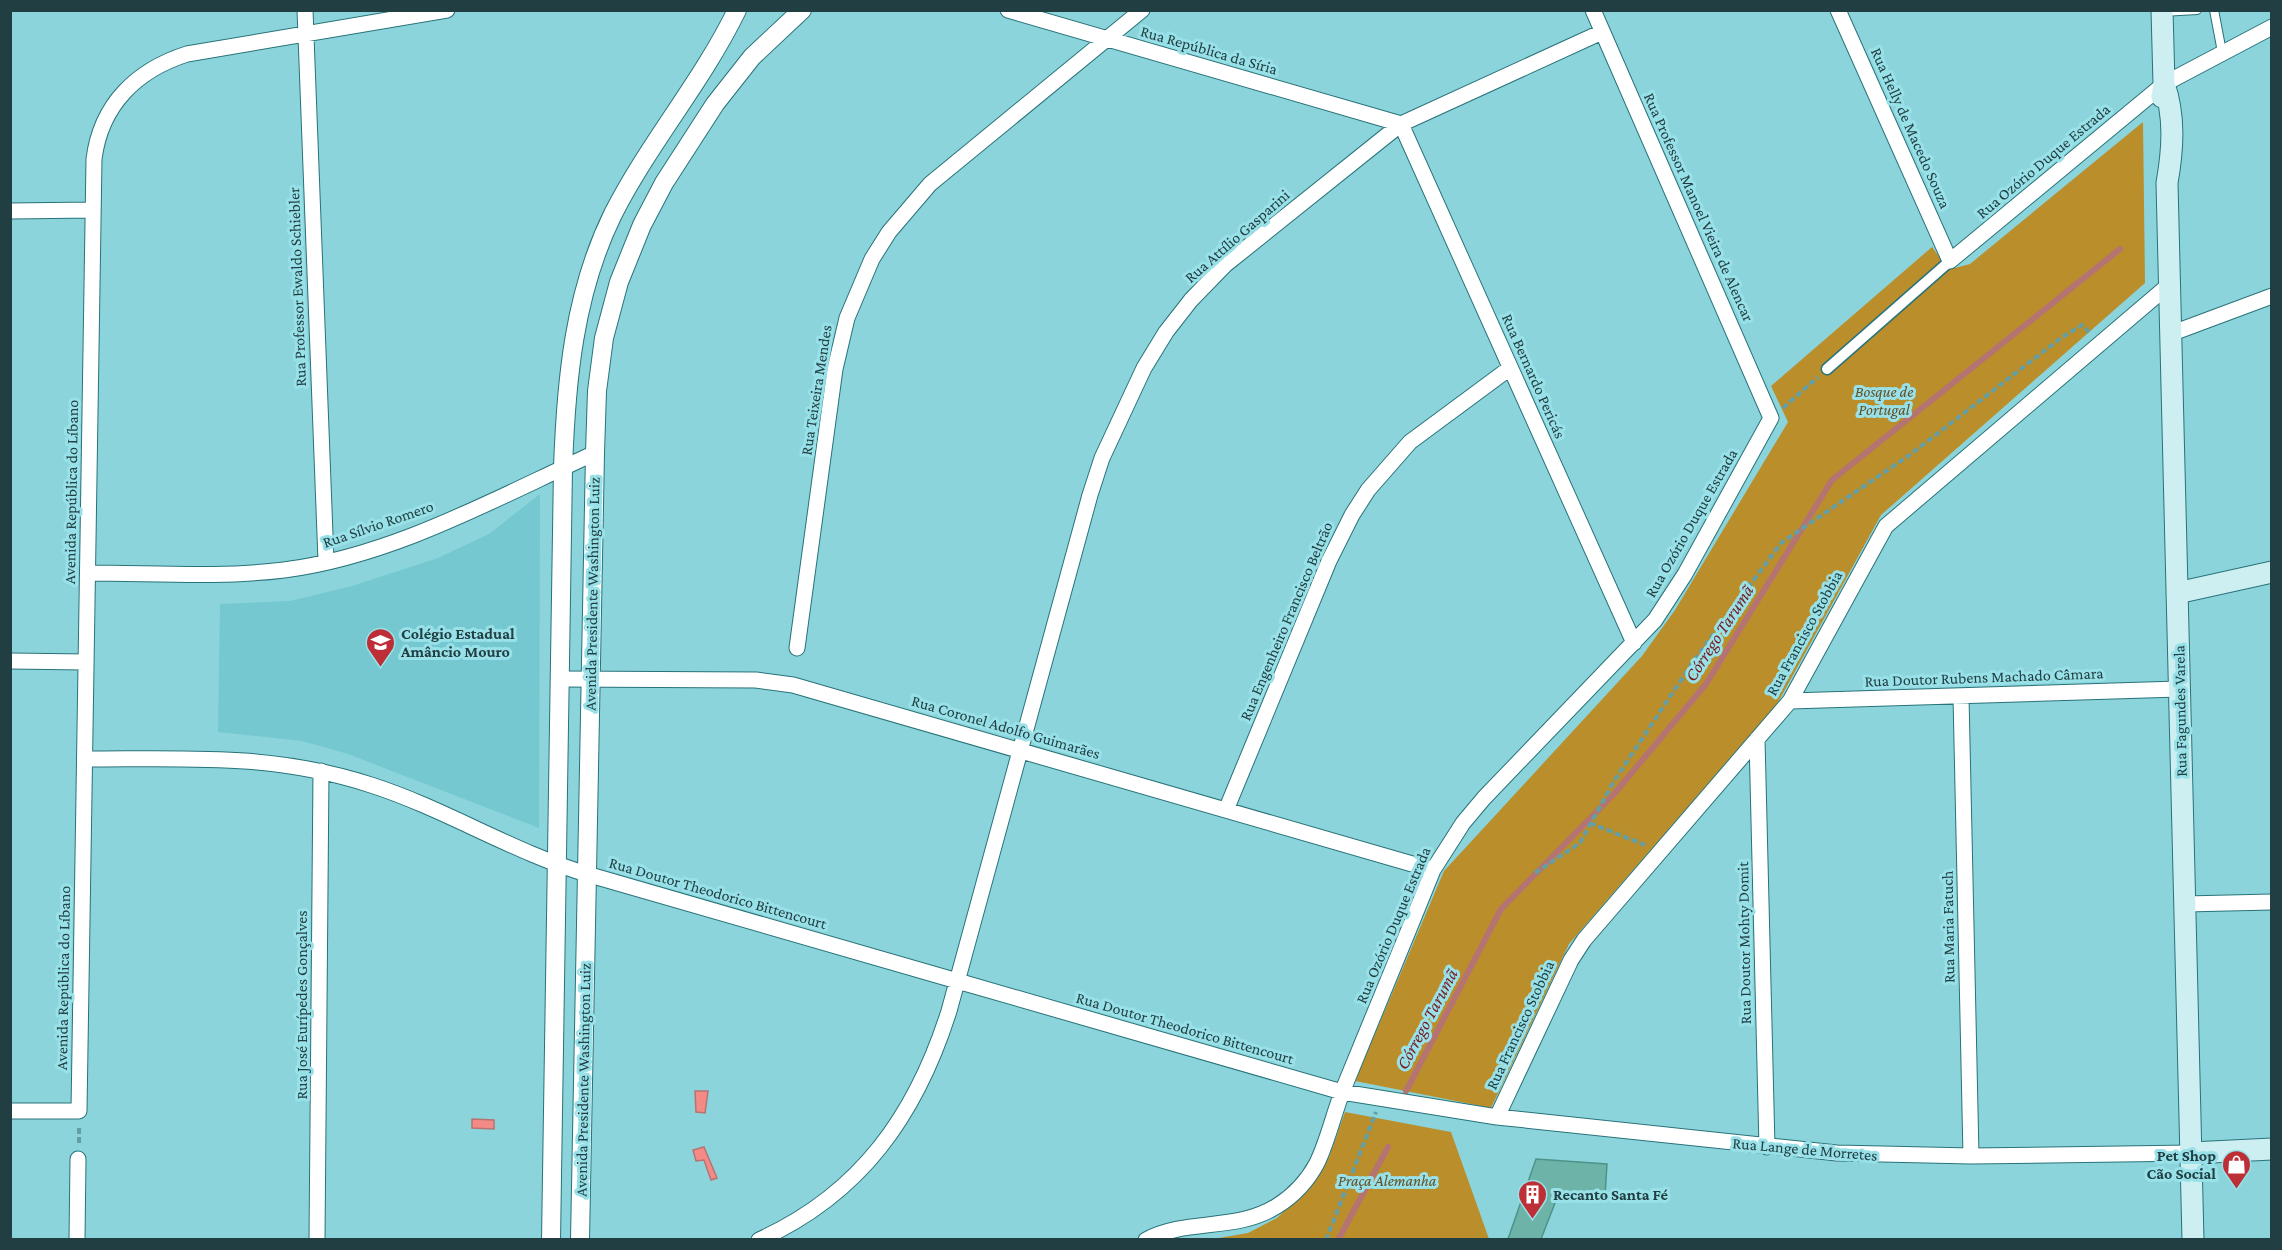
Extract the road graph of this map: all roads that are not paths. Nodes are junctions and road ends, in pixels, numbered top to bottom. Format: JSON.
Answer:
{"nodes":[{"id":1,"x":305,"y":10,"type":"edge"},
{"id":2,"x":447,"y":10,"type":"edge"},
{"id":3,"x":737,"y":10,"type":"edge"},
{"id":4,"x":802,"y":10,"type":"edge"},
{"id":5,"x":1008,"y":10,"type":"edge"},
{"id":6,"x":1142,"y":10,"type":"edge"},
{"id":7,"x":1593,"y":10,"type":"edge"},
{"id":8,"x":1838,"y":10,"type":"edge"},
{"id":9,"x":2197,"y":10,"type":"edge"},
{"id":10,"x":2214,"y":10,"type":"edge"},
{"id":11,"x":2162,"y":11,"type":"edge"},
{"id":12,"x":2271,"y":27,"type":"edge"},
{"id":13,"x":1602,"y":32,"type":"junction"},
{"id":14,"x":305,"y":34,"type":"junction"},
{"id":15,"x":1107,"y":39,"type":"junction"},
{"id":16,"x":2222,"y":52,"type":"junction"},
{"id":17,"x":2164,"y":84,"type":"junction"},
{"id":18,"x":1401,"y":124,"type":"junction"},
{"id":19,"x":93,"y":210,"type":"junction"},
{"id":20,"x":10,"y":211,"type":"edge"},
{"id":21,"x":1950,"y":261,"type":"junction"},
{"id":22,"x":2170,"y":284,"type":"junction"},
{"id":23,"x":2271,"y":296,"type":"edge"},
{"id":24,"x":2170,"y":334,"type":"junction"},
{"id":25,"x":1510,"y":368,"type":"junction"},
{"id":26,"x":1827,"y":369,"type":"road end"},
{"id":27,"x":1771,"y":418,"type":"joint"},
{"id":28,"x":595,"y":453,"type":"junction"},
{"id":29,"x":563,"y":468,"type":"junction"},
{"id":30,"x":326,"y":561,"type":"junction"},
{"id":31,"x":2271,"y":572,"type":"edge"},
{"id":32,"x":88,"y":573,"type":"junction"},
{"id":33,"x":2177,"y":594,"type":"junction"},
{"id":34,"x":1634,"y":643,"type":"junction"},
{"id":35,"x":797,"y":648,"type":"dead end"},
{"id":36,"x":10,"y":661,"type":"edge"},
{"id":37,"x":87,"y":662,"type":"junction"},
{"id":38,"x":560,"y":679,"type":"junction"},
{"id":39,"x":591,"y":679,"type":"junction"},
{"id":40,"x":2180,"y":689,"type":"junction"},
{"id":41,"x":1961,"y":696,"type":"junction"},
{"id":42,"x":1790,"y":701,"type":"junction"},
{"id":43,"x":1757,"y":739,"type":"junction"},
{"id":44,"x":1020,"y":750,"type":"junction"},
{"id":45,"x":85,"y":759,"type":"junction"},
{"id":46,"x":321,"y":771,"type":"junction"},
{"id":47,"x":1226,"y":810,"type":"junction"},
{"id":48,"x":557,"y":865,"type":"junction"},
{"id":49,"x":1433,"y":870,"type":"junction"},
{"id":50,"x":588,"y":874,"type":"junction"},
{"id":51,"x":2271,"y":902,"type":"edge"},
{"id":52,"x":2185,"y":904,"type":"junction"},
{"id":53,"x":957,"y":981,"type":"junction"},
{"id":54,"x":1342,"y":1092,"type":"junction"},
{"id":55,"x":10,"y":1111,"type":"edge"},
{"id":56,"x":1497,"y":1117,"type":"junction"},
{"id":57,"x":1767,"y":1147,"type":"junction"},
{"id":58,"x":2271,"y":1149,"type":"edge"},
{"id":59,"x":2191,"y":1153,"type":"junction"},
{"id":60,"x":1971,"y":1156,"type":"junction"},
{"id":61,"x":78,"y":1159,"type":"road end"},
{"id":62,"x":77,"y":1239,"type":"edge"},
{"id":63,"x":317,"y":1239,"type":"edge"},
{"id":64,"x":551,"y":1239,"type":"edge"},
{"id":65,"x":580,"y":1239,"type":"edge"},
{"id":66,"x":759,"y":1239,"type":"edge"},
{"id":67,"x":1146,"y":1239,"type":"edge"},
{"id":68,"x":2193,"y":1239,"type":"edge"}],
"edges":[{"from":1,"to":14,"type":"street","name":"Rua Professor Ewaldo Schiebler"},
{"from":2,"to":14,"type":"street","name":"Avenida República do Líbano"},
{"from":3,"to":29,"type":"street","name":"Avenida Presidente Washington Luiz"},
{"from":4,"to":28,"type":"street","name":"Avenida Presidente Washington Luiz"},
{"from":5,"to":15,"type":"street","name":"Rua República da Síria"},
{"from":6,"to":15,"type":"street","name":"Rua Teixeira Mendes"},
{"from":7,"to":13,"type":"street","name":"Rua Professor Manoel Vieira de Alencar"},
{"from":8,"to":21,"type":"street","name":"Rua Helly de Macedo Souza"},
{"from":9,"to":11,"type":"lane"},
{"from":10,"to":16,"type":"lane"},
{"from":11,"to":17,"type":"main road","name":"Rua Fagundes Varela"},
{"from":12,"to":16,"type":"street","name":"Rua Ozório Duque Estrada"},
{"from":13,"to":18,"type":"street","name":"Rua Attílio Gasparini"},
{"from":13,"to":27,"type":"street","name":"Rua Professor Manoel Vieira de Alencar"},
{"from":14,"to":19,"type":"street","name":"Avenida República do Líbano"},
{"from":14,"to":30,"type":"street","name":"Rua Professor Ewaldo Schiebler"},
{"from":15,"to":18,"type":"street","name":"Rua República da Síria"},
{"from":15,"to":35,"type":"street","name":"Rua Teixeira Mendes"},
{"from":16,"to":17,"type":"street","name":"Rua Ozório Duque Estrada"},
{"from":17,"to":21,"type":"street","name":"Rua Ozório Duque Estrada"},
{"from":17,"to":22,"type":"main road","name":"Rua Fagundes Varela"},
{"from":18,"to":25,"type":"street","name":"Rua Bernardo Pericás"},
{"from":18,"to":44,"type":"street","name":"Rua Attílio Gasparini"},
{"from":19,"to":20,"type":"street"},
{"from":19,"to":32,"type":"street","name":"Avenida República do Líbano"},
{"from":21,"to":26,"type":"street","name":"Rua Ozório Duque Estrada"},
{"from":22,"to":24,"type":"main road","name":"Rua Fagundes Varela"},
{"from":22,"to":42,"type":"street","name":"Rua Francisco Stobbia"},
{"from":23,"to":24,"type":"street"},
{"from":24,"to":33,"type":"main road","name":"Rua Fagundes Varela"},
{"from":25,"to":34,"type":"street","name":"Rua Bernardo Pericás"},
{"from":25,"to":47,"type":"street","name":"Rua Engenheiro Francisco Beltrão"},
{"from":27,"to":34,"type":"street","name":"Rua Ozório Duque Estrada"},
{"from":28,"to":29,"type":"street","name":"Rua Sílvio Romero"},
{"from":28,"to":39,"type":"street","name":"Avenida Presidente Washington Luiz"},
{"from":29,"to":30,"type":"street","name":"Rua Sílvio Romero"},
{"from":29,"to":38,"type":"street","name":"Avenida Presidente Washington Luiz"},
{"from":30,"to":32,"type":"street","name":"Rua Sílvio Romero"},
{"from":31,"to":33,"type":"main road"},
{"from":32,"to":37,"type":"street","name":"Avenida República do Líbano"},
{"from":33,"to":40,"type":"main road","name":"Rua Fagundes Varela"},
{"from":34,"to":49,"type":"street","name":"Rua Ozório Duque Estrada"},
{"from":36,"to":37,"type":"street"},
{"from":37,"to":45,"type":"street","name":"Avenida República do Líbano"},
{"from":38,"to":39,"type":"street","name":"Rua Coronel Adolfo Guimarães"},
{"from":38,"to":48,"type":"street","name":"Avenida Presidente Washington Luiz"},
{"from":39,"to":44,"type":"street","name":"Rua Coronel Adolfo Guimarães"},
{"from":39,"to":50,"type":"street","name":"Avenida Presidente Washington Luiz"},
{"from":40,"to":41,"type":"street","name":"Rua Doutor Rubens Machado Câmara"},
{"from":40,"to":52,"type":"main road","name":"Rua Fagundes Varela"},
{"from":41,"to":42,"type":"street","name":"Rua Doutor Rubens Machado Câmara"},
{"from":41,"to":60,"type":"street","name":"Rua Maria Fatuch"},
{"from":42,"to":43,"type":"street","name":"Rua Francisco Stobbia"},
{"from":43,"to":56,"type":"street","name":"Rua Francisco Stobbia"},
{"from":43,"to":57,"type":"street","name":"Rua Doutor Mohty Domit"},
{"from":44,"to":47,"type":"street","name":"Rua Coronel Adolfo Guimarães"},
{"from":44,"to":53,"type":"street","name":"Rua Attílio Gasparini"},
{"from":45,"to":46,"type":"street","name":"Rua Doutor Theodorico Bittencourt"},
{"from":45,"to":55,"type":"street","name":"Avenida República do Líbano"},
{"from":46,"to":48,"type":"street","name":"Rua Doutor Theodorico Bittencourt"},
{"from":46,"to":63,"type":"street","name":"Rua José Eurípedes Gonçalves"},
{"from":47,"to":49,"type":"street","name":"Rua Coronel Adolfo Guimarães"},
{"from":48,"to":50,"type":"street","name":"Rua Doutor Theodorico Bittencourt"},
{"from":48,"to":64,"type":"street","name":"Avenida Presidente Washington Luiz"},
{"from":49,"to":54,"type":"street","name":"Rua Ozório Duque Estrada"},
{"from":50,"to":53,"type":"street","name":"Rua Doutor Theodorico Bittencourt"},
{"from":50,"to":65,"type":"street","name":"Avenida Presidente Washington Luiz"},
{"from":51,"to":52,"type":"street"},
{"from":52,"to":59,"type":"main road","name":"Rua Fagundes Varela"},
{"from":53,"to":54,"type":"street","name":"Rua Doutor Theodorico Bittencourt"},
{"from":53,"to":66,"type":"street","name":"Rua Attílio Gasparini"},
{"from":54,"to":56,"type":"street","name":"Rua Lange de Morretes"},
{"from":54,"to":67,"type":"street","name":"Rua Ozório Duque Estrada"},
{"from":56,"to":57,"type":"street","name":"Rua Lange de Morretes"},
{"from":57,"to":60,"type":"street","name":"Rua Lange de Morretes"},
{"from":58,"to":59,"type":"main road","name":"Rua Lange de Morretes"},
{"from":59,"to":60,"type":"street","name":"Rua Lange de Morretes"},
{"from":59,"to":68,"type":"main road","name":"Rua Fagundes Varela"},
{"from":61,"to":62,"type":"street"}]}
